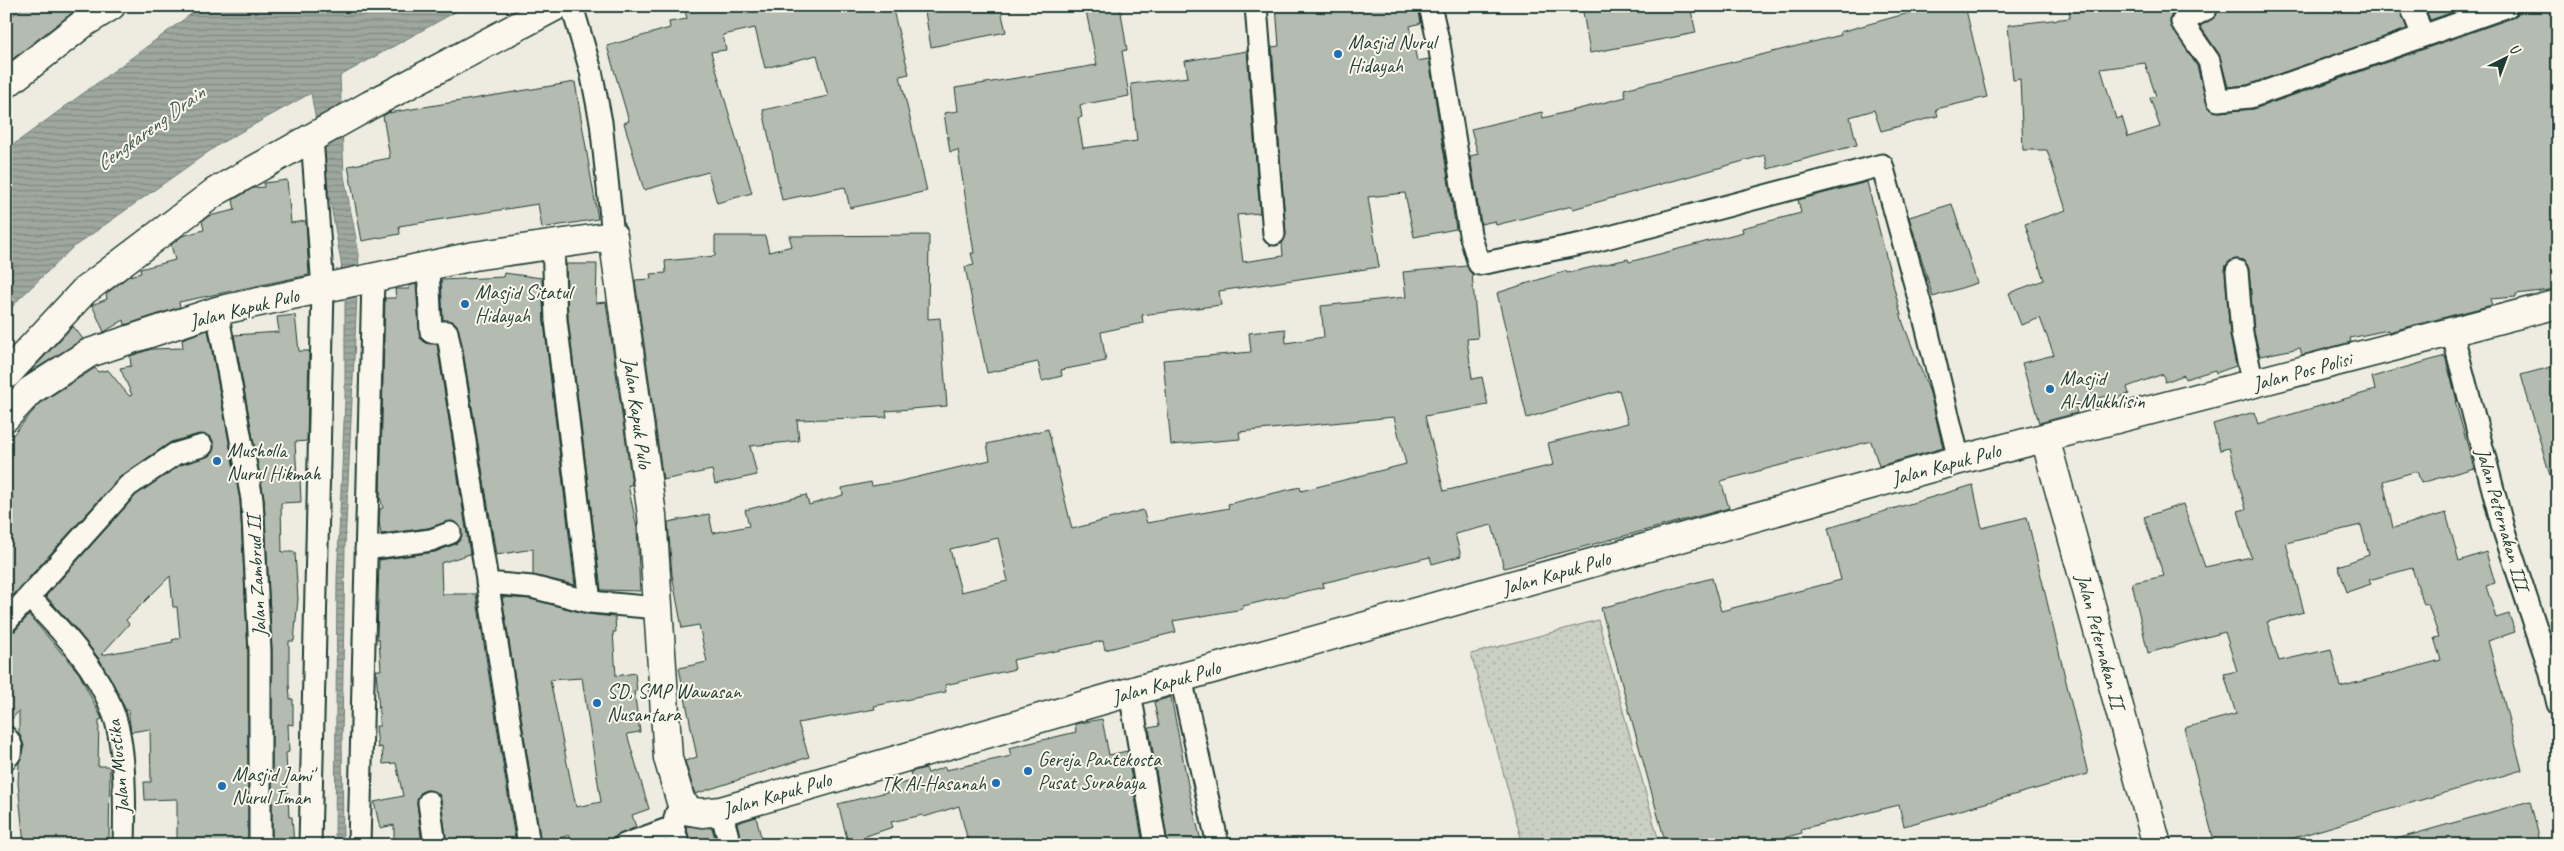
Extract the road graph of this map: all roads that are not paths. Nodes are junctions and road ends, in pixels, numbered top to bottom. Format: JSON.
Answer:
{"nodes":[{"id":1,"x":111,"y":6,"type":"edge"},
{"id":2,"x":556,"y":6,"type":"edge"},
{"id":3,"x":572,"y":6,"type":"edge"},
{"id":4,"x":1256,"y":6,"type":"edge"},
{"id":5,"x":1430,"y":6,"type":"edge"},
{"id":6,"x":2206,"y":6,"type":"edge"},
{"id":7,"x":2411,"y":6,"type":"edge"},
{"id":8,"x":2508,"y":6,"type":"edge"},
{"id":9,"x":2423,"y":36,"type":"junction"},
{"id":10,"x":6,"y":84,"type":"edge"},
{"id":11,"x":314,"y":136,"type":"junction"},
{"id":12,"x":1274,"y":234,"type":"dead end"},
{"id":13,"x":614,"y":236,"type":"junction"},
{"id":14,"x":553,"y":244,"type":"junction"},
{"id":15,"x":428,"y":266,"type":"junction"},
{"id":16,"x":2237,"y":271,"type":"dead end"},
{"id":17,"x":350,"y":283,"type":"junction"},
{"id":18,"x":2558,"y":304,"type":"edge"},
{"id":19,"x":217,"y":311,"type":"junction"},
{"id":20,"x":2452,"y":332,"type":"junction"},
{"id":21,"x":6,"y":375,"type":"edge"},
{"id":22,"x":2253,"y":384,"type":"junction"},
{"id":23,"x":6,"y":417,"type":"edge"},
{"id":24,"x":2045,"y":438,"type":"junction"},
{"id":25,"x":202,"y":446,"type":"dead end"},
{"id":26,"x":1959,"y":460,"type":"junction"},
{"id":27,"x":450,"y":533,"type":"dead end"},
{"id":28,"x":366,"y":549,"type":"junction"},
{"id":29,"x":486,"y":583,"type":"junction"},
{"id":30,"x":29,"y":597,"type":"junction"},
{"id":31,"x":590,"y":602,"type":"junction"},
{"id":32,"x":658,"y":608,"type":"junction"},
{"id":33,"x":6,"y":622,"type":"edge"},
{"id":34,"x":1181,"y":678,"type":"junction"},
{"id":35,"x":1130,"y":692,"type":"junction"},
{"id":36,"x":2558,"y":704,"type":"edge"},
{"id":37,"x":6,"y":736,"type":"edge"},
{"id":38,"x":6,"y":759,"type":"edge"},
{"id":39,"x":428,"y":802,"type":"dead end"},
{"id":40,"x":721,"y":811,"type":"junction"},
{"id":41,"x":678,"y":825,"type":"edge"},
{"id":42,"x":124,"y":845,"type":"edge"},
{"id":43,"x":260,"y":845,"type":"edge"},
{"id":44,"x":310,"y":845,"type":"edge"},
{"id":45,"x":359,"y":845,"type":"edge"},
{"id":46,"x":435,"y":845,"type":"edge"},
{"id":47,"x":529,"y":845,"type":"edge"},
{"id":48,"x":624,"y":845,"type":"edge"},
{"id":49,"x":730,"y":845,"type":"edge"},
{"id":50,"x":1156,"y":845,"type":"edge"},
{"id":51,"x":1218,"y":845,"type":"edge"},
{"id":52,"x":2157,"y":845,"type":"edge"}],
"edges":[{"from":1,"to":10,"type":"street"},
{"from":2,"to":11,"type":"street"},
{"from":3,"to":13,"type":"street"},
{"from":4,"to":12,"type":"street"},
{"from":5,"to":26,"type":"street"},
{"from":6,"to":9,"type":"street"},
{"from":7,"to":9,"type":"street"},
{"from":8,"to":9,"type":"street"},
{"from":11,"to":17,"type":"street"},
{"from":11,"to":21,"type":"street"},
{"from":13,"to":14,"type":"street","name":"Jalan Kapuk Pulo"},
{"from":13,"to":32,"type":"street","name":"Jalan Kapuk Pulo"},
{"from":14,"to":15,"type":"street","name":"Jalan Kapuk Pulo"},
{"from":14,"to":31,"type":"street"},
{"from":15,"to":17,"type":"street","name":"Jalan Kapuk Pulo"},
{"from":15,"to":29,"type":"street"},
{"from":16,"to":22,"type":"street"},
{"from":17,"to":19,"type":"street","name":"Jalan Kapuk Pulo"},
{"from":17,"to":28,"type":"street"},
{"from":17,"to":44,"type":"street"},
{"from":18,"to":20,"type":"street","name":"Jalan Pos Polisi"},
{"from":19,"to":23,"type":"street","name":"Jalan Kapuk Pulo"},
{"from":19,"to":43,"type":"street","name":"Jalan Zambrud II"},
{"from":20,"to":22,"type":"street","name":"Jalan Pos Polisi"},
{"from":20,"to":36,"type":"street","name":"Jalan Peternakan III"},
{"from":22,"to":24,"type":"street","name":"Jalan Pos Polisi"},
{"from":24,"to":26,"type":"street","name":"Jalan Kapuk Pulo"},
{"from":24,"to":52,"type":"street","name":"Jalan Peternakan II"},
{"from":25,"to":30,"type":"street"},
{"from":26,"to":34,"type":"street","name":"Jalan Kapuk Pulo"},
{"from":27,"to":28,"type":"street"},
{"from":28,"to":45,"type":"street"},
{"from":29,"to":31,"type":"street"},
{"from":29,"to":47,"type":"street"},
{"from":30,"to":33,"type":"street"},
{"from":30,"to":42,"type":"street","name":"Jalan Mustika"},
{"from":31,"to":32,"type":"street"},
{"from":32,"to":41,"type":"street","name":"Jalan Kapuk Pulo"},
{"from":34,"to":35,"type":"street","name":"Jalan Kapuk Pulo"},
{"from":34,"to":51,"type":"street"},
{"from":35,"to":40,"type":"street","name":"Jalan Kapuk Pulo"},
{"from":35,"to":50,"type":"street"},
{"from":37,"to":38,"type":"street"},
{"from":39,"to":46,"type":"street"},
{"from":40,"to":41,"type":"street","name":"Jalan Kapuk Pulo"},
{"from":40,"to":49,"type":"street"},
{"from":41,"to":48,"type":"street"}]}
